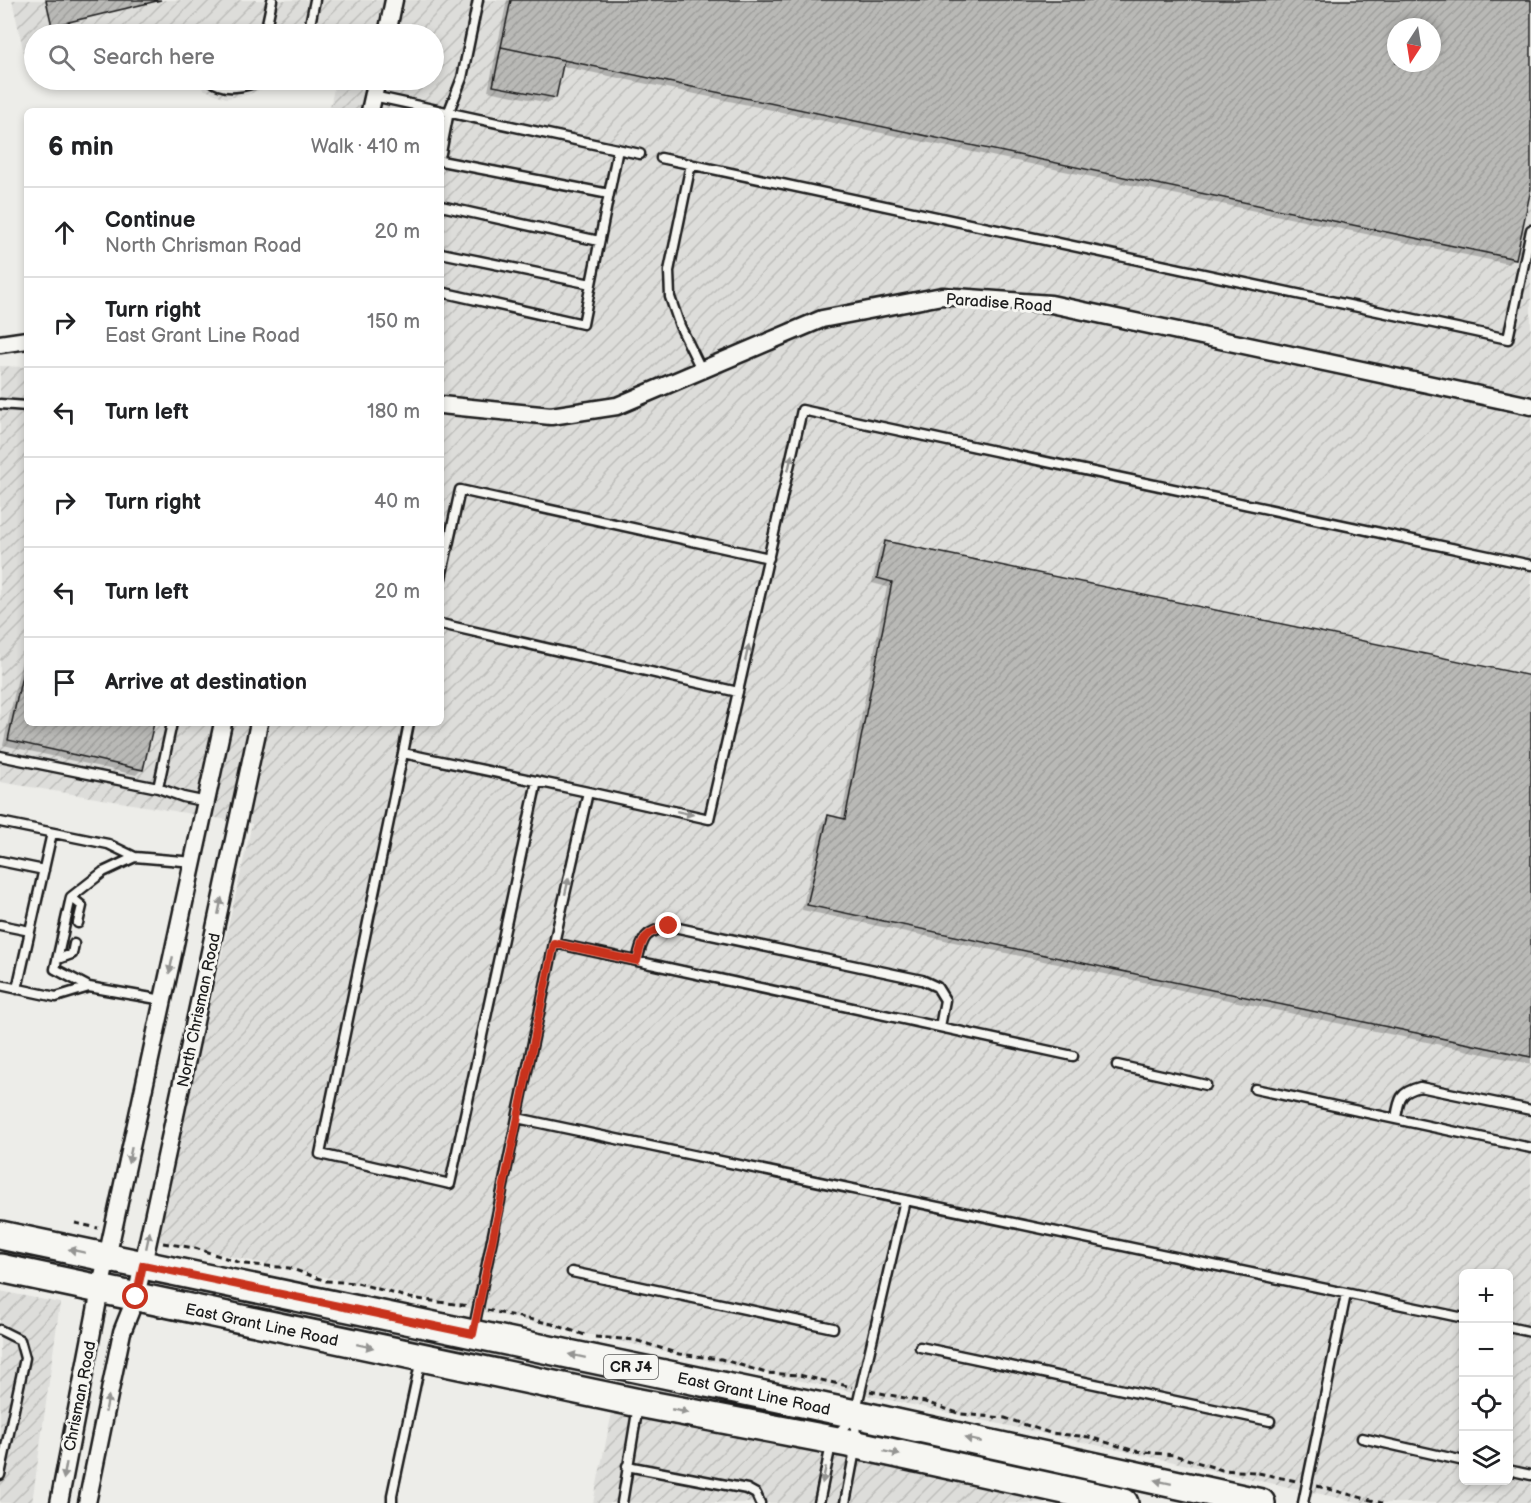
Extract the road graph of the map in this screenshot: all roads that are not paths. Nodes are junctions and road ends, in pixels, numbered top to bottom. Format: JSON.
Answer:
{"nodes":[{"id":1,"x":272,"y":0,"type":"edge"},
{"id":2,"x":315,"y":0,"type":"edge"},
{"id":3,"x":394,"y":0,"type":"edge"},
{"id":4,"x":478,"y":0,"type":"edge"},
{"id":5,"x":267,"y":24,"type":"edge"},
{"id":6,"x":310,"y":24,"type":"edge"},
{"id":7,"x":389,"y":24,"type":"edge"},
{"id":8,"x":373,"y":95,"type":"edge"},
{"id":9,"x":435,"y":108,"type":"edge"},
{"id":10,"x":444,"y":110,"type":"edge"},
{"id":11,"x":449,"y":111,"type":"junction"},
{"id":12,"x":444,"y":137,"type":"edge"},
{"id":13,"x":618,"y":149,"type":"junction"},
{"id":14,"x":640,"y":154,"type":"dead end"},
{"id":15,"x":661,"y":158,"type":"dead end"},
{"id":16,"x":444,"y":162,"type":"edge"},
{"id":17,"x":691,"y":164,"type":"junction"},
{"id":18,"x":609,"y":194,"type":"junction"},
{"id":19,"x":444,"y":207,"type":"edge"},
{"id":20,"x":1531,"y":230,"type":"edge"},
{"id":21,"x":599,"y":241,"type":"junction"},
{"id":22,"x":444,"y":254,"type":"edge"},
{"id":23,"x":591,"y":284,"type":"junction"},
{"id":24,"x":444,"y":293,"type":"edge"},
{"id":25,"x":24,"y":340,"type":"edge"},
{"id":26,"x":0,"y":344,"type":"edge"},
{"id":27,"x":702,"y":371,"type":"junction"},
{"id":28,"x":1530,"y":403,"type":"edge"},
{"id":29,"x":0,"y":404,"type":"edge"},
{"id":30,"x":444,"y":405,"type":"edge"},
{"id":31,"x":24,"y":406,"type":"edge"},
{"id":32,"x":768,"y":558,"type":"junction"},
{"id":33,"x":444,"y":564,"type":"edge"},
{"id":34,"x":1531,"y":565,"type":"edge"},
{"id":35,"x":444,"y":625,"type":"edge"},
{"id":36,"x":738,"y":692,"type":"junction"},
{"id":37,"x":171,"y":726,"type":"edge"},
{"id":38,"x":223,"y":726,"type":"edge"},
{"id":39,"x":258,"y":726,"type":"edge"},
{"id":40,"x":408,"y":726,"type":"edge"},
{"id":41,"x":403,"y":753,"type":"junction"},
{"id":42,"x":0,"y":756,"type":"edge"},
{"id":43,"x":537,"y":781,"type":"junction"},
{"id":44,"x":158,"y":788,"type":"junction"},
{"id":45,"x":588,"y":792,"type":"junction"},
{"id":46,"x":207,"y":802,"type":"junction"},
{"id":47,"x":0,"y":822,"type":"edge"},
{"id":48,"x":52,"y":832,"type":"junction"},
{"id":49,"x":135,"y":857,"type":"junction"},
{"id":50,"x":0,"y":861,"type":"edge"},
{"id":51,"x":194,"y":862,"type":"junction"},
{"id":52,"x":44,"y":870,"type":"junction"},
{"id":53,"x":71,"y":897,"type":"junction"},
{"id":54,"x":78,"y":923,"type":"dead end"},
{"id":55,"x":0,"y":925,"type":"edge"},
{"id":56,"x":30,"y":931,"type":"junction"},
{"id":57,"x":554,"y":943,"type":"junction"},
{"id":58,"x":74,"y":944,"type":"dead end"},
{"id":59,"x":58,"y":959,"type":"junction"},
{"id":60,"x":637,"y":961,"type":"junction"},
{"id":61,"x":0,"y":986,"type":"edge"},
{"id":62,"x":89,"y":987,"type":"junction"},
{"id":63,"x":17,"y":989,"type":"junction"},
{"id":64,"x":164,"y":1000,"type":"junction"},
{"id":65,"x":940,"y":1027,"type":"junction"},
{"id":66,"x":1073,"y":1056,"type":"dead end"},
{"id":67,"x":1117,"y":1065,"type":"dead end"},
{"id":68,"x":1206,"y":1085,"type":"dead end"},
{"id":69,"x":1255,"y":1089,"type":"dead end"},
{"id":70,"x":1531,"y":1110,"type":"edge"},
{"id":71,"x":517,"y":1118,"type":"junction"},
{"id":72,"x":1396,"y":1118,"type":"junction"},
{"id":73,"x":1531,"y":1148,"type":"edge"},
{"id":74,"x":904,"y":1200,"type":"junction"},
{"id":75,"x":0,"y":1235,"type":"edge"},
{"id":76,"x":110,"y":1244,"type":"junction"},
{"id":77,"x":146,"y":1252,"type":"junction"},
{"id":78,"x":0,"y":1269,"type":"edge"},
{"id":79,"x":572,"y":1272,"type":"dead end"},
{"id":80,"x":100,"y":1290,"type":"junction"},
{"id":81,"x":1346,"y":1294,"type":"junction"},
{"id":82,"x":136,"y":1297,"type":"junction"},
{"id":83,"x":1459,"y":1317,"type":"edge"},
{"id":84,"x":476,"y":1321,"type":"junction"},
{"id":85,"x":833,"y":1328,"type":"dead end"},
{"id":86,"x":1513,"y":1329,"type":"edge"},
{"id":87,"x":0,"y":1330,"type":"edge"},
{"id":88,"x":1531,"y":1332,"type":"edge"},
{"id":89,"x":920,"y":1347,"type":"dead end"},
{"id":90,"x":421,"y":1357,"type":"junction"},
{"id":91,"x":859,"y":1402,"type":"junction"},
{"id":92,"x":639,"y":1403,"type":"junction"},
{"id":93,"x":1270,"y":1421,"type":"dead end"},
{"id":94,"x":1362,"y":1438,"type":"dead end"},
{"id":95,"x":844,"y":1442,"type":"junction"},
{"id":96,"x":1459,"y":1460,"type":"edge"},
{"id":97,"x":627,"y":1466,"type":"junction"},
{"id":98,"x":1513,"y":1471,"type":"edge"},
{"id":99,"x":0,"y":1475,"type":"edge"},
{"id":100,"x":1531,"y":1475,"type":"edge"},
{"id":101,"x":59,"y":1503,"type":"edge"},
{"id":102,"x":87,"y":1503,"type":"edge"},
{"id":103,"x":392,"y":1503,"type":"edge"},
{"id":104,"x":622,"y":1503,"type":"edge"},
{"id":105,"x":760,"y":1503,"type":"edge"},
{"id":106,"x":819,"y":1503,"type":"edge"},
{"id":107,"x":845,"y":1503,"type":"edge"},
{"id":108,"x":1124,"y":1503,"type":"edge"},
{"id":109,"x":1261,"y":1503,"type":"edge"},
{"id":110,"x":1303,"y":1503,"type":"edge"}],
"edges":[{"from":1,"to":5,"type":"lane"},
{"from":2,"to":6,"type":"lane"},
{"from":3,"to":7,"type":"street"},
{"from":4,"to":11,"type":"lane"},
{"from":8,"to":9,"type":"lane"},
{"from":10,"to":11,"type":"lane"},
{"from":11,"to":12,"type":"lane"},
{"from":11,"to":13,"type":"lane"},
{"from":13,"to":14,"type":"lane"},
{"from":13,"to":18,"type":"lane"},
{"from":15,"to":17,"type":"lane"},
{"from":16,"to":18,"type":"lane"},
{"from":17,"to":20,"type":"lane"},
{"from":17,"to":27,"type":"lane"},
{"from":18,"to":21,"type":"lane"},
{"from":19,"to":21,"type":"lane"},
{"from":21,"to":23,"type":"lane"},
{"from":22,"to":23,"type":"lane"},
{"from":23,"to":24,"type":"lane"},
{"from":25,"to":26,"type":"street"},
{"from":27,"to":28,"type":"street","name":"Paradise Road"},
{"from":27,"to":30,"type":"street","name":"Paradise Road"},
{"from":29,"to":31,"type":"lane"},
{"from":32,"to":33,"type":"lane"},
{"from":32,"to":34,"type":"lane","one_way":true},
{"from":36,"to":32,"type":"lane","one_way":true},
{"from":35,"to":36,"type":"lane"},
{"from":45,"to":36,"type":"lane","one_way":true},
{"from":37,"to":44,"type":"lane"},
{"from":38,"to":46,"type":"street"},
{"from":77,"to":39,"type":"street","name":"North Chrisman Road","one_way":true},
{"from":40,"to":41,"type":"lane"},
{"from":41,"to":43,"type":"lane"},
{"from":41,"to":43,"type":"lane"},
{"from":42,"to":44,"type":"lane"},
{"from":43,"to":45,"type":"lane"},
{"from":44,"to":46,"type":"lane"},
{"from":57,"to":45,"type":"lane","one_way":true},
{"from":46,"to":51,"type":"street"},
{"from":47,"to":48,"type":"lane"},
{"from":48,"to":49,"type":"lane"},
{"from":48,"to":52,"type":"lane"},
{"from":49,"to":51,"type":"lane"},
{"from":49,"to":53,"type":"lane"},
{"from":50,"to":52,"type":"lane"},
{"from":51,"to":64,"type":"street","one_way":true},
{"from":52,"to":56,"type":"lane"},
{"from":53,"to":54,"type":"lane"},
{"from":53,"to":59,"type":"lane"},
{"from":55,"to":56,"type":"lane"},
{"from":56,"to":63,"type":"lane"},
{"from":57,"to":60,"type":"lane"},
{"from":57,"to":71,"type":"lane"},
{"from":58,"to":59,"type":"lane"},
{"from":59,"to":62,"type":"lane"},
{"from":60,"to":65,"type":"lane"},
{"from":60,"to":65,"type":"lane"},
{"from":61,"to":63,"type":"lane"},
{"from":62,"to":63,"type":"lane"},
{"from":62,"to":64,"type":"lane"},
{"from":64,"to":76,"type":"street","one_way":true},
{"from":65,"to":66,"type":"lane"},
{"from":67,"to":68,"type":"lane"},
{"from":69,"to":72,"type":"lane"},
{"from":70,"to":72,"type":"lane"},
{"from":71,"to":74,"type":"lane"},
{"from":71,"to":84,"type":"lane"},
{"from":72,"to":73,"type":"lane"},
{"from":74,"to":81,"type":"lane"},
{"from":74,"to":91,"type":"lane"},
{"from":76,"to":75,"type":"main road","name":"East Grant Line Road","number":"CR J4","one_way":true},
{"from":76,"to":77,"type":"main road","name":"East Grant Line Road","number":"CR J4"},
{"from":76,"to":80,"type":"street"},
{"from":77,"to":82,"type":"street","name":"North Chrisman Road"},
{"from":77,"to":84,"type":"main road","name":"East Grant Line Road","number":"CR J4"},
{"from":78,"to":80,"type":"main road","name":"East Grant Line Road","number":"CR J4"},
{"from":79,"to":85,"type":"lane"},
{"from":80,"to":82,"type":"main road","name":"East Grant Line Road","number":"CR J4"},
{"from":80,"to":101,"type":"street","name":"Chrisman Road","one_way":true},
{"from":81,"to":83,"type":"lane"},
{"from":81,"to":110,"type":"lane"},
{"from":82,"to":90,"type":"main road","name":"East Grant Line Road","number":"CR J4","one_way":true},
{"from":102,"to":82,"type":"street","name":"Chrisman Road","one_way":true},
{"from":91,"to":84,"type":"main road","name":"East Grant Line Road","number":"CR J4","one_way":true},
{"from":86,"to":88,"type":"lane"},
{"from":87,"to":99,"type":"lane"},
{"from":89,"to":93,"type":"lane"},
{"from":90,"to":92,"type":"main road","name":"East Grant Line Road","number":"CR J4"},
{"from":90,"to":103,"type":"lane"},
{"from":91,"to":95,"type":"lane"},
{"from":91,"to":95,"type":"lane"},
{"from":109,"to":91,"type":"main road","name":"East Grant Line Road","number":"CR J4","one_way":true},
{"from":92,"to":95,"type":"main road","name":"East Grant Line Road","number":"CR J4","one_way":true},
{"from":92,"to":97,"type":"lane"},
{"from":94,"to":96,"type":"lane"},
{"from":95,"to":106,"type":"lane","one_way":true},
{"from":95,"to":107,"type":"lane"},
{"from":95,"to":108,"type":"main road","name":"East Grant Line Road","number":"CR J4","one_way":true},
{"from":97,"to":104,"type":"lane"},
{"from":97,"to":105,"type":"lane"},
{"from":98,"to":100,"type":"lane"}]}
